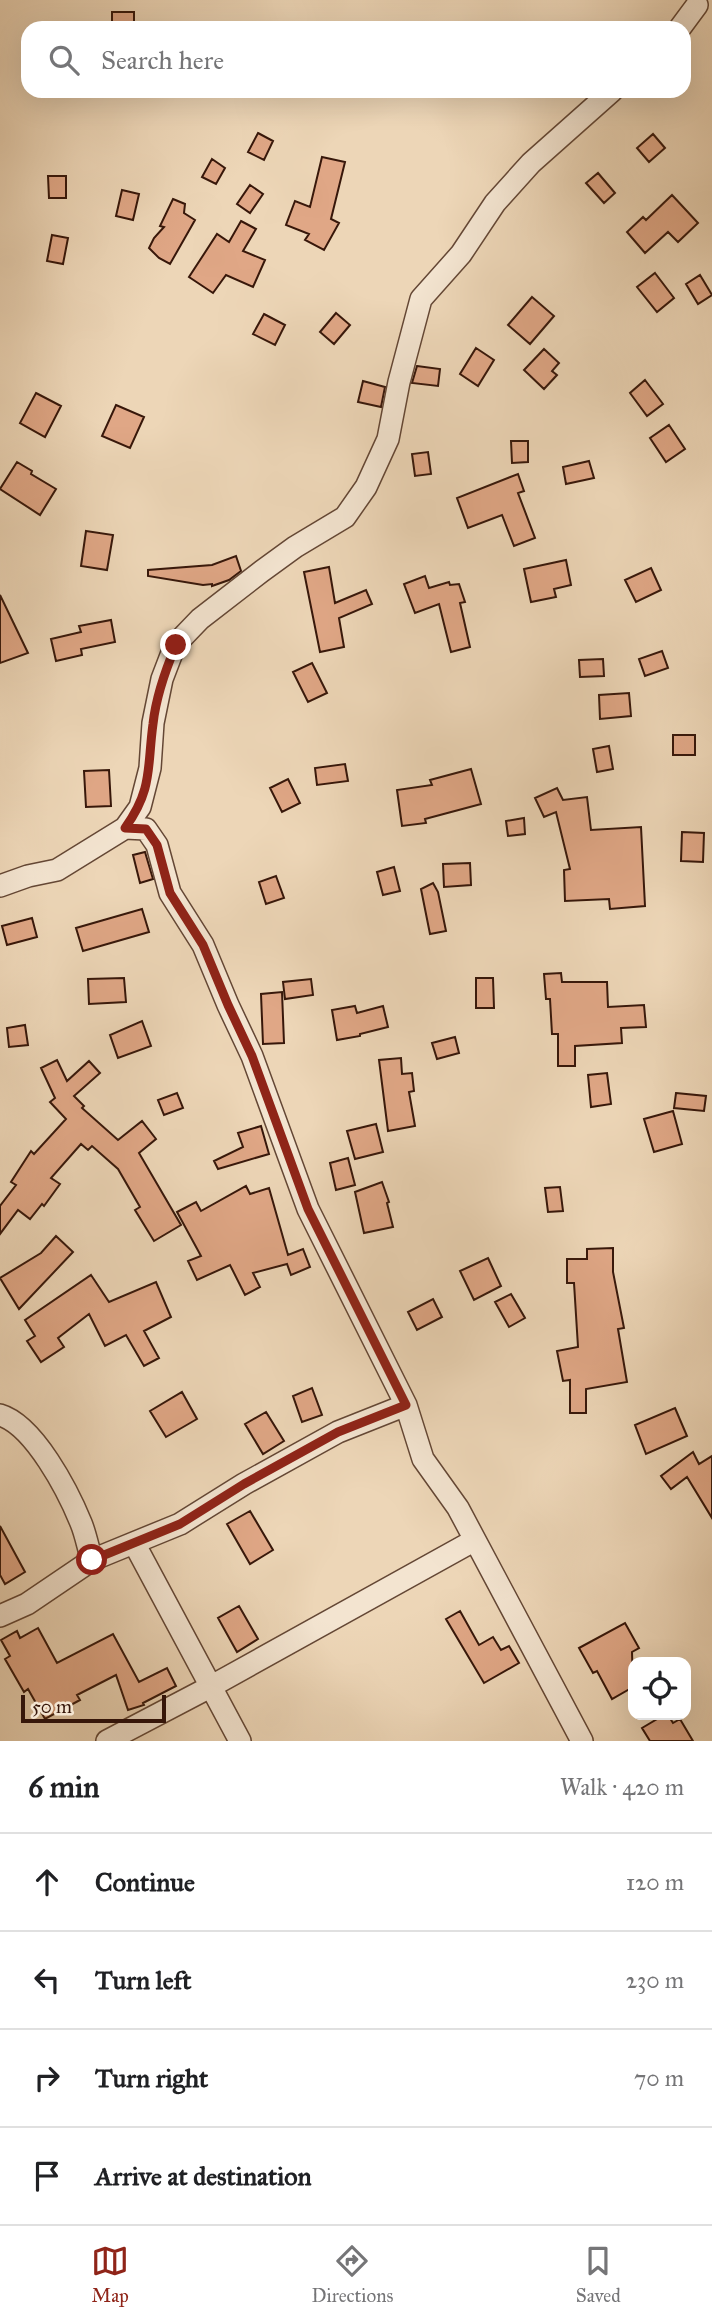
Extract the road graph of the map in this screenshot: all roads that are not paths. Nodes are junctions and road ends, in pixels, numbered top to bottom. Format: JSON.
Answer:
{"nodes":[{"id":1,"x":697,"y":5,"type":"dead end"},
{"id":2,"x":685,"y":21,"type":"edge"},
{"id":3,"x":604,"y":98,"type":"edge"},
{"id":4,"x":125,"y":828,"type":"junction"},
{"id":5,"x":0,"y":886,"type":"edge"},
{"id":6,"x":406,"y":1405,"type":"junction"},
{"id":7,"x":0,"y":1415,"type":"edge"},
{"id":8,"x":475,"y":1540,"type":"junction"},
{"id":9,"x":134,"y":1543,"type":"junction"},
{"id":10,"x":92,"y":1560,"type":"junction"},
{"id":11,"x":0,"y":1616,"type":"edge"},
{"id":12,"x":210,"y":1687,"type":"junction"},
{"id":13,"x":107,"y":1741,"type":"edge"},
{"id":14,"x":240,"y":1741,"type":"edge"},
{"id":15,"x":582,"y":1741,"type":"edge"}],
"edges":[{"from":1,"to":2,"type":"street"},
{"from":3,"to":4,"type":"street"},
{"from":4,"to":5,"type":"street"},
{"from":4,"to":6,"type":"street"},
{"from":6,"to":8,"type":"street"},
{"from":6,"to":9,"type":"street"},
{"from":7,"to":10,"type":"street"},
{"from":8,"to":12,"type":"street"},
{"from":8,"to":15,"type":"street"},
{"from":9,"to":10,"type":"street"},
{"from":9,"to":12,"type":"street"},
{"from":10,"to":11,"type":"street"},
{"from":12,"to":13,"type":"street"},
{"from":12,"to":14,"type":"street"}]}
